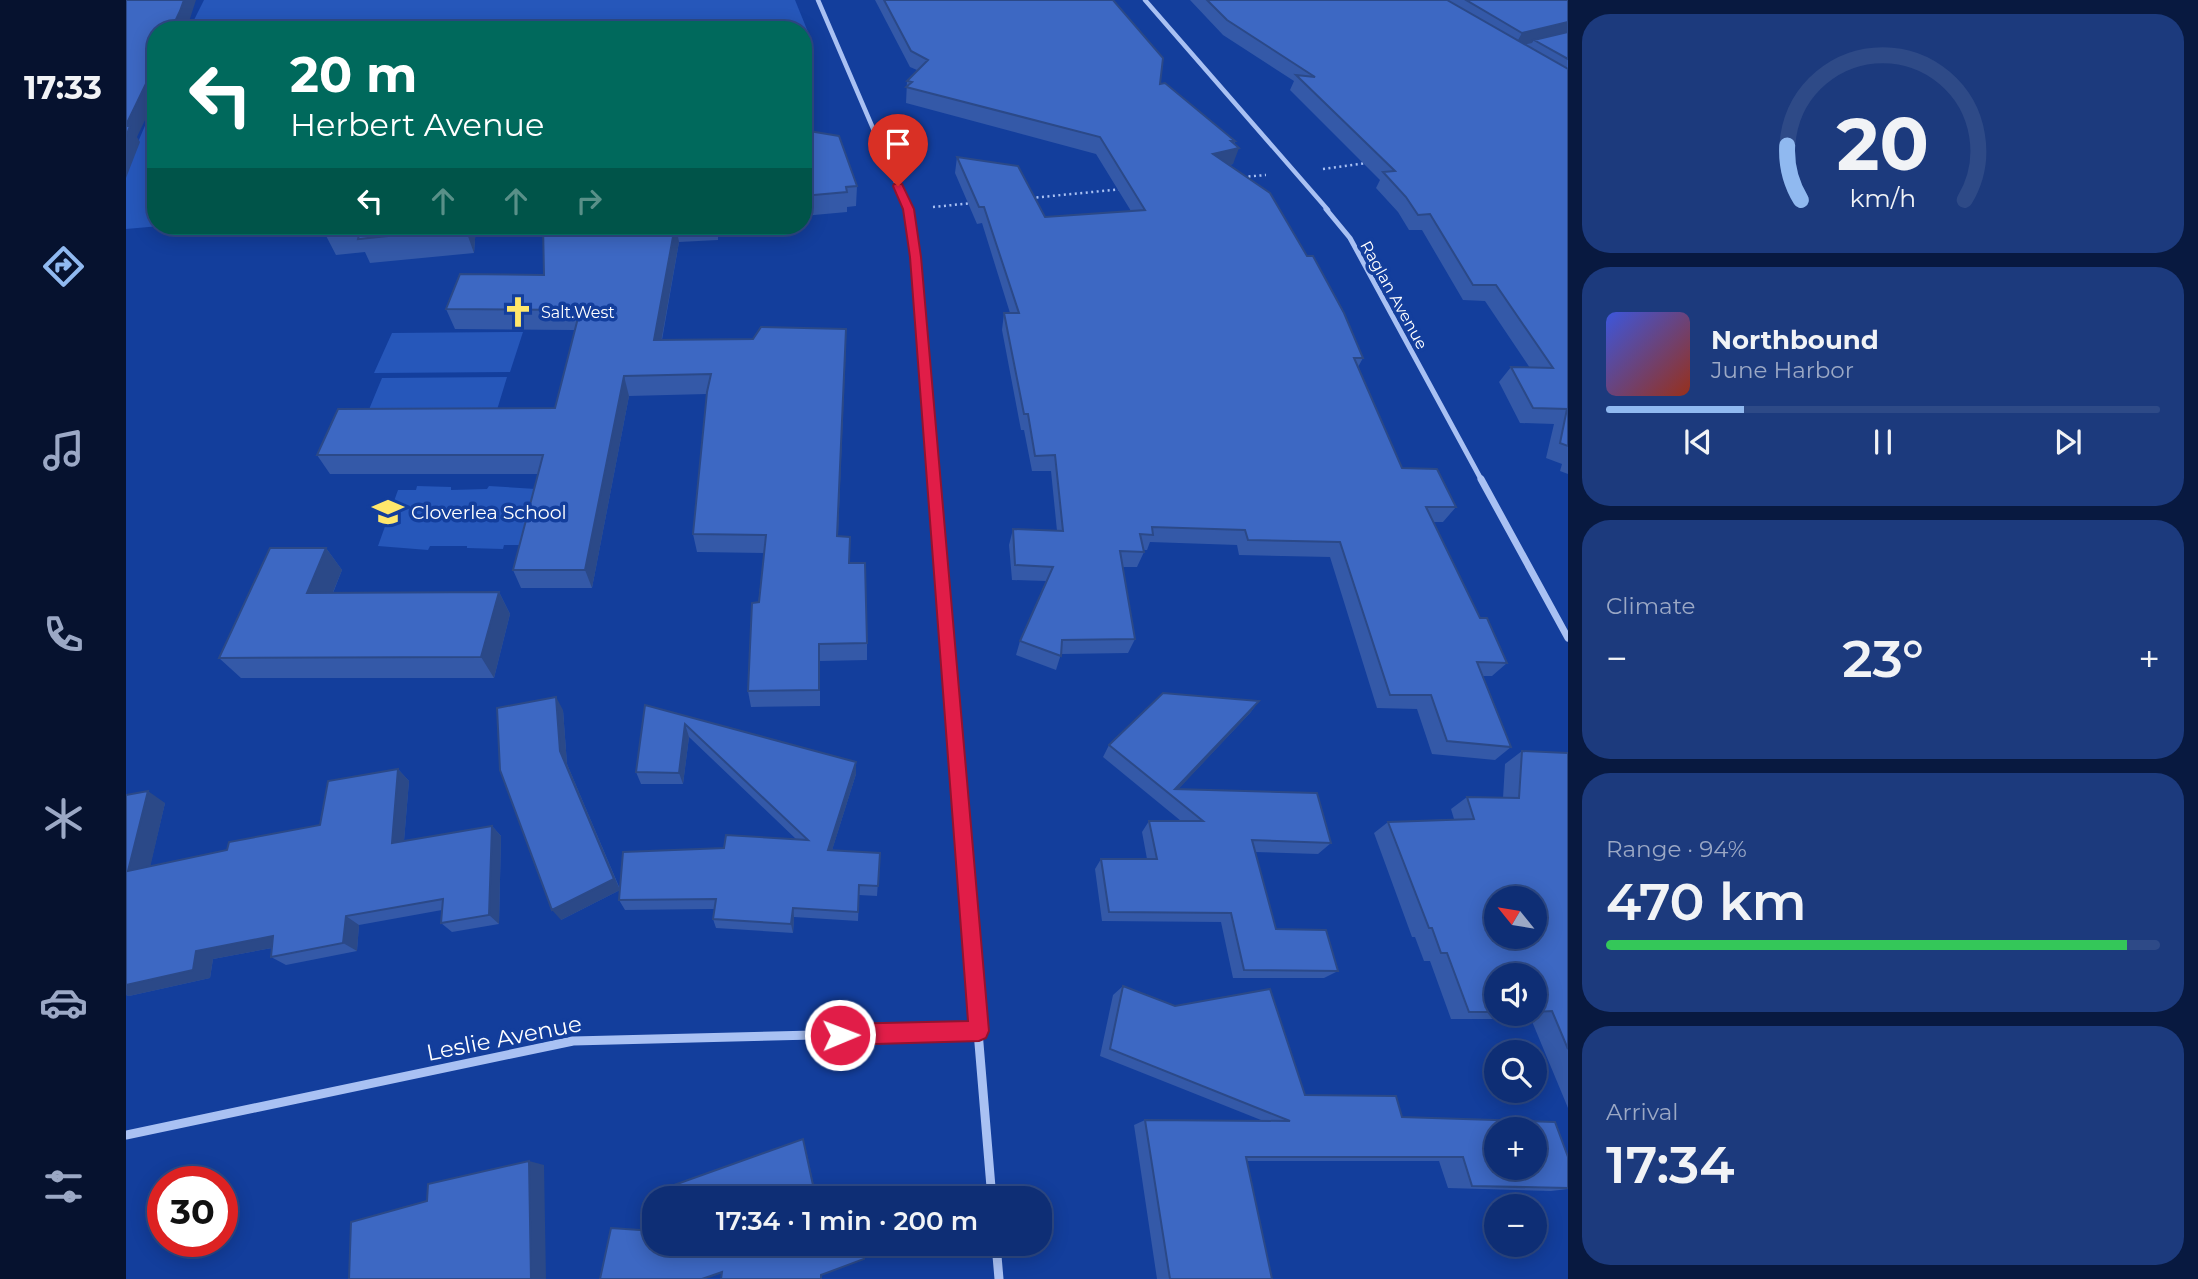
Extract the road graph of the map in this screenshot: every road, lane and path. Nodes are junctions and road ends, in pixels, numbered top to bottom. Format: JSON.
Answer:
{"nodes":[{"id":1,"x":818,"y":0,"type":"edge"},
{"id":2,"x":1145,"y":0,"type":"edge"},
{"id":3,"x":1376,"y":162,"type":"edge"},
{"id":4,"x":1297,"y":172,"type":"junction"},
{"id":5,"x":1239,"y":178,"type":"edge"},
{"id":6,"x":1129,"y":188,"type":"edge"},
{"id":7,"x":1019,"y":199,"type":"edge"},
{"id":8,"x":978,"y":203,"type":"edge"},
{"id":9,"x":908,"y":209,"type":"junction"},
{"id":10,"x":1568,"y":638,"type":"edge"},
{"id":11,"x":979,"y":1031,"type":"junction"},
{"id":12,"x":126,"y":1135,"type":"edge"},
{"id":13,"x":991,"y":1186,"type":"edge"},
{"id":14,"x":997,"y":1256,"type":"edge"},
{"id":15,"x":999,"y":1279,"type":"edge"}],
"edges":[{"from":1,"to":9,"type":"street"},
{"from":2,"to":4,"type":"street","name":"Raglan Avenue"},
{"from":3,"to":4,"type":"path"},
{"from":4,"to":5,"type":"path"},
{"from":4,"to":10,"type":"street","name":"Raglan Avenue"},
{"from":6,"to":7,"type":"path"},
{"from":8,"to":9,"type":"path"},
{"from":9,"to":11,"type":"street"},
{"from":11,"to":12,"type":"street","name":"Leslie Avenue"},
{"from":11,"to":13,"type":"street"},
{"from":14,"to":15,"type":"street"}]}
